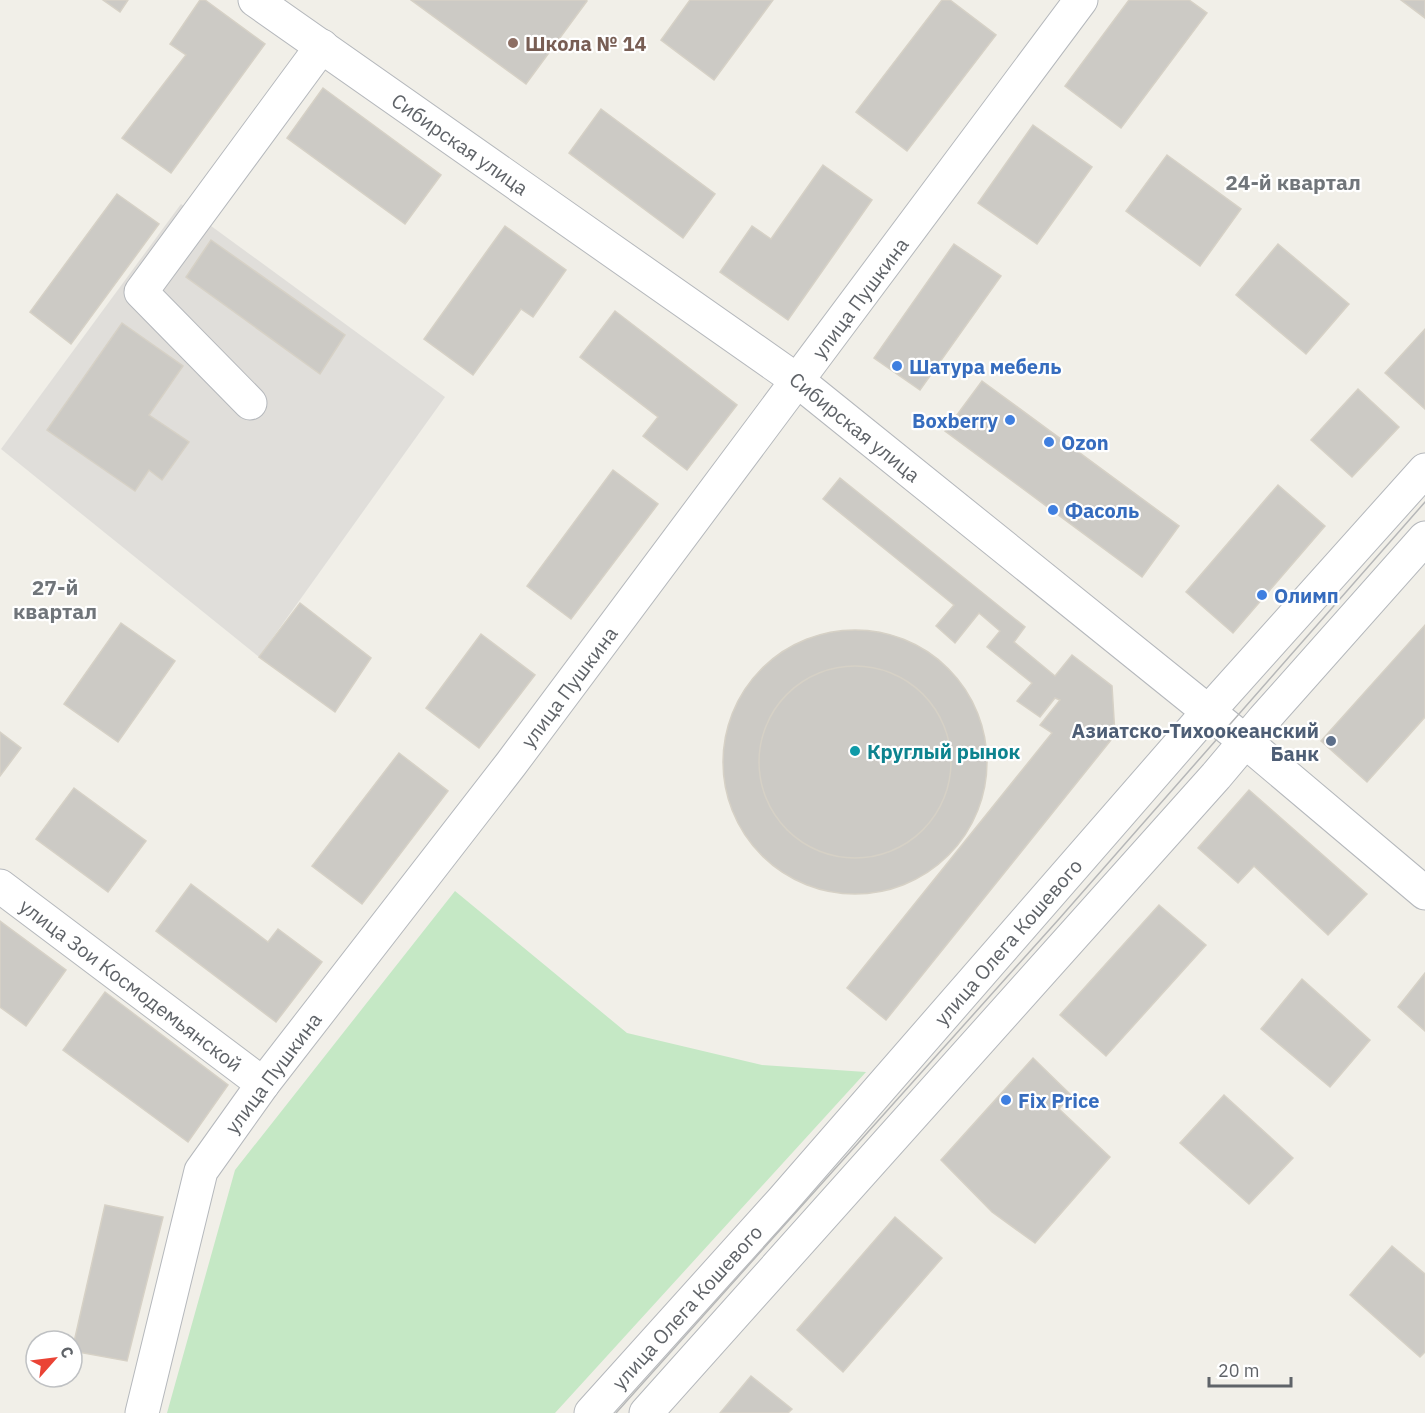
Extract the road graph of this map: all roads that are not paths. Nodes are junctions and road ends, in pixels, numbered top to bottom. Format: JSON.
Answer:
{"nodes":[{"id":1,"x":255,"y":0,"type":"edge"},
{"id":2,"x":1081,"y":0,"type":"edge"},
{"id":3,"x":322,"y":46,"type":"junction"},
{"id":4,"x":798,"y":381,"type":"junction"},
{"id":5,"x":250,"y":403,"type":"dead end"},
{"id":6,"x":1425,"y":470,"type":"edge"},
{"id":7,"x":1425,"y":538,"type":"edge"},
{"id":8,"x":1208,"y":712,"type":"junction"},
{"id":9,"x":1246,"y":742,"type":"junction"},
{"id":10,"x":0,"y":886,"type":"edge"},
{"id":11,"x":1425,"y":893,"type":"edge"},
{"id":12,"x":263,"y":1084,"type":"junction"},
{"id":13,"x":613,"y":1389,"type":"junction"},
{"id":14,"x":142,"y":1413,"type":"edge"},
{"id":15,"x":591,"y":1413,"type":"edge"},
{"id":16,"x":638,"y":1413,"type":"edge"},
{"id":17,"x":645,"y":1413,"type":"edge"}],
"edges":[{"from":1,"to":3,"type":"street","name":"Сибирская улица"},
{"from":2,"to":4,"type":"street","name":"улица Пушкина"},
{"from":3,"to":4,"type":"street","name":"Сибирская улица"},
{"from":3,"to":5,"type":"street"},
{"from":4,"to":8,"type":"street","name":"Сибирская улица"},
{"from":4,"to":12,"type":"street","name":"улица Пушкина"},
{"from":6,"to":8,"type":"street","name":"улица Олега Кошевого"},
{"from":7,"to":9,"type":"street","name":"улица Олега Кошевого"},
{"from":8,"to":9,"type":"street","name":"Сибирская улица"},
{"from":8,"to":13,"type":"street","name":"улица Олега Кошевого"},
{"from":9,"to":11,"type":"street","name":"Сибирская улица"},
{"from":9,"to":17,"type":"street","name":"улица Олега Кошевого"},
{"from":10,"to":12,"type":"street","name":"улица Зои Космодемьянской"},
{"from":12,"to":14,"type":"street","name":"улица Пушкина"},
{"from":13,"to":15,"type":"street","name":"улица Олега Кошевого"},
{"from":13,"to":16,"type":"street"}]}
